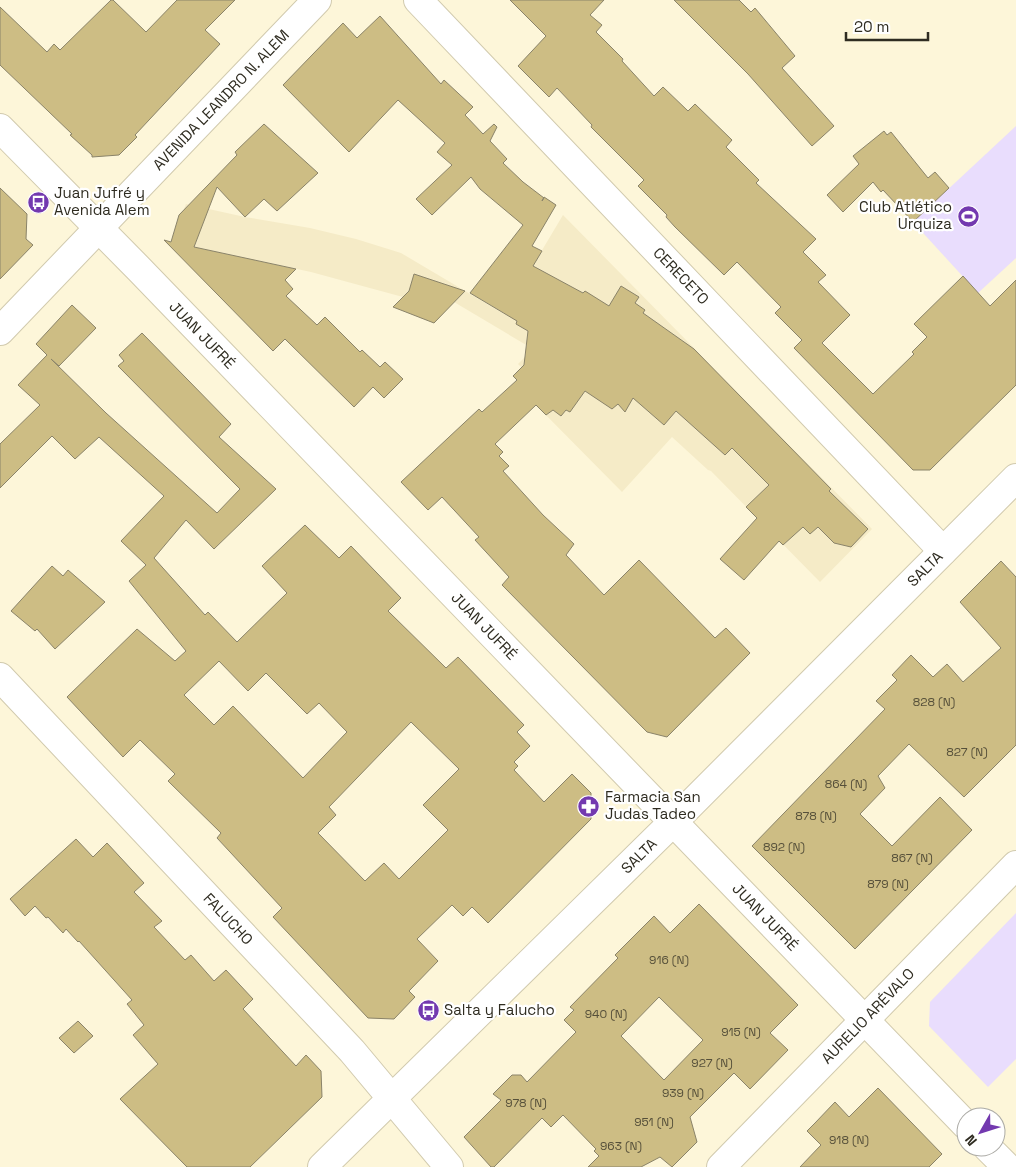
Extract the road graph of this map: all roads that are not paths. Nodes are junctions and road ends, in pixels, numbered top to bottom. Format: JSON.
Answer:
{"nodes":[{"id":1,"x":317,"y":0,"type":"edge"},
{"id":2,"x":418,"y":0,"type":"edge"},
{"id":3,"x":0,"y":128,"type":"edge"},
{"id":4,"x":98,"y":229,"type":"junction"},
{"id":5,"x":0,"y":331,"type":"edge"},
{"id":6,"x":1016,"y":478,"type":"edge"},
{"id":7,"x":943,"y":551,"type":"junction"},
{"id":8,"x":0,"y":677,"type":"edge"},
{"id":9,"x":673,"y":822,"type":"junction"},
{"id":10,"x":1016,"y":865,"type":"edge"},
{"id":11,"x":865,"y":1020,"type":"junction"},
{"id":12,"x":392,"y":1099,"type":"junction"},
{"id":13,"x":956,"y":1115,"type":"edge"},
{"id":14,"x":997,"y":1157,"type":"edge"},
{"id":15,"x":322,"y":1167,"type":"edge"},
{"id":16,"x":449,"y":1167,"type":"edge"},
{"id":17,"x":721,"y":1167,"type":"edge"},
{"id":18,"x":1007,"y":1167,"type":"edge"}],
"edges":[{"from":1,"to":4,"type":"street","name":"AVENIDA LEANDRO N. ALEM"},
{"from":2,"to":7,"type":"street","name":"CERECETO"},
{"from":3,"to":4,"type":"street","name":"JUAN JUFRÉ"},
{"from":4,"to":5,"type":"street","name":"AVENIDA LEANDRO N. ALEM"},
{"from":4,"to":9,"type":"street","name":"JUAN JUFRÉ"},
{"from":6,"to":7,"type":"street","name":"SALTA"},
{"from":7,"to":9,"type":"street","name":"SALTA"},
{"from":8,"to":12,"type":"street","name":"FALUCHO"},
{"from":9,"to":11,"type":"street","name":"JUAN JUFRÉ"},
{"from":9,"to":12,"type":"street","name":"SALTA"},
{"from":10,"to":11,"type":"street","name":"AURELIO ARÉVALO"},
{"from":11,"to":13,"type":"street","name":"JUAN JUFRÉ"},
{"from":11,"to":17,"type":"street","name":"AURELIO ARÉVALO"},
{"from":12,"to":15,"type":"street","name":"SALTA"},
{"from":12,"to":16,"type":"street","name":"FALUCHO"},
{"from":14,"to":18,"type":"street"}]}
